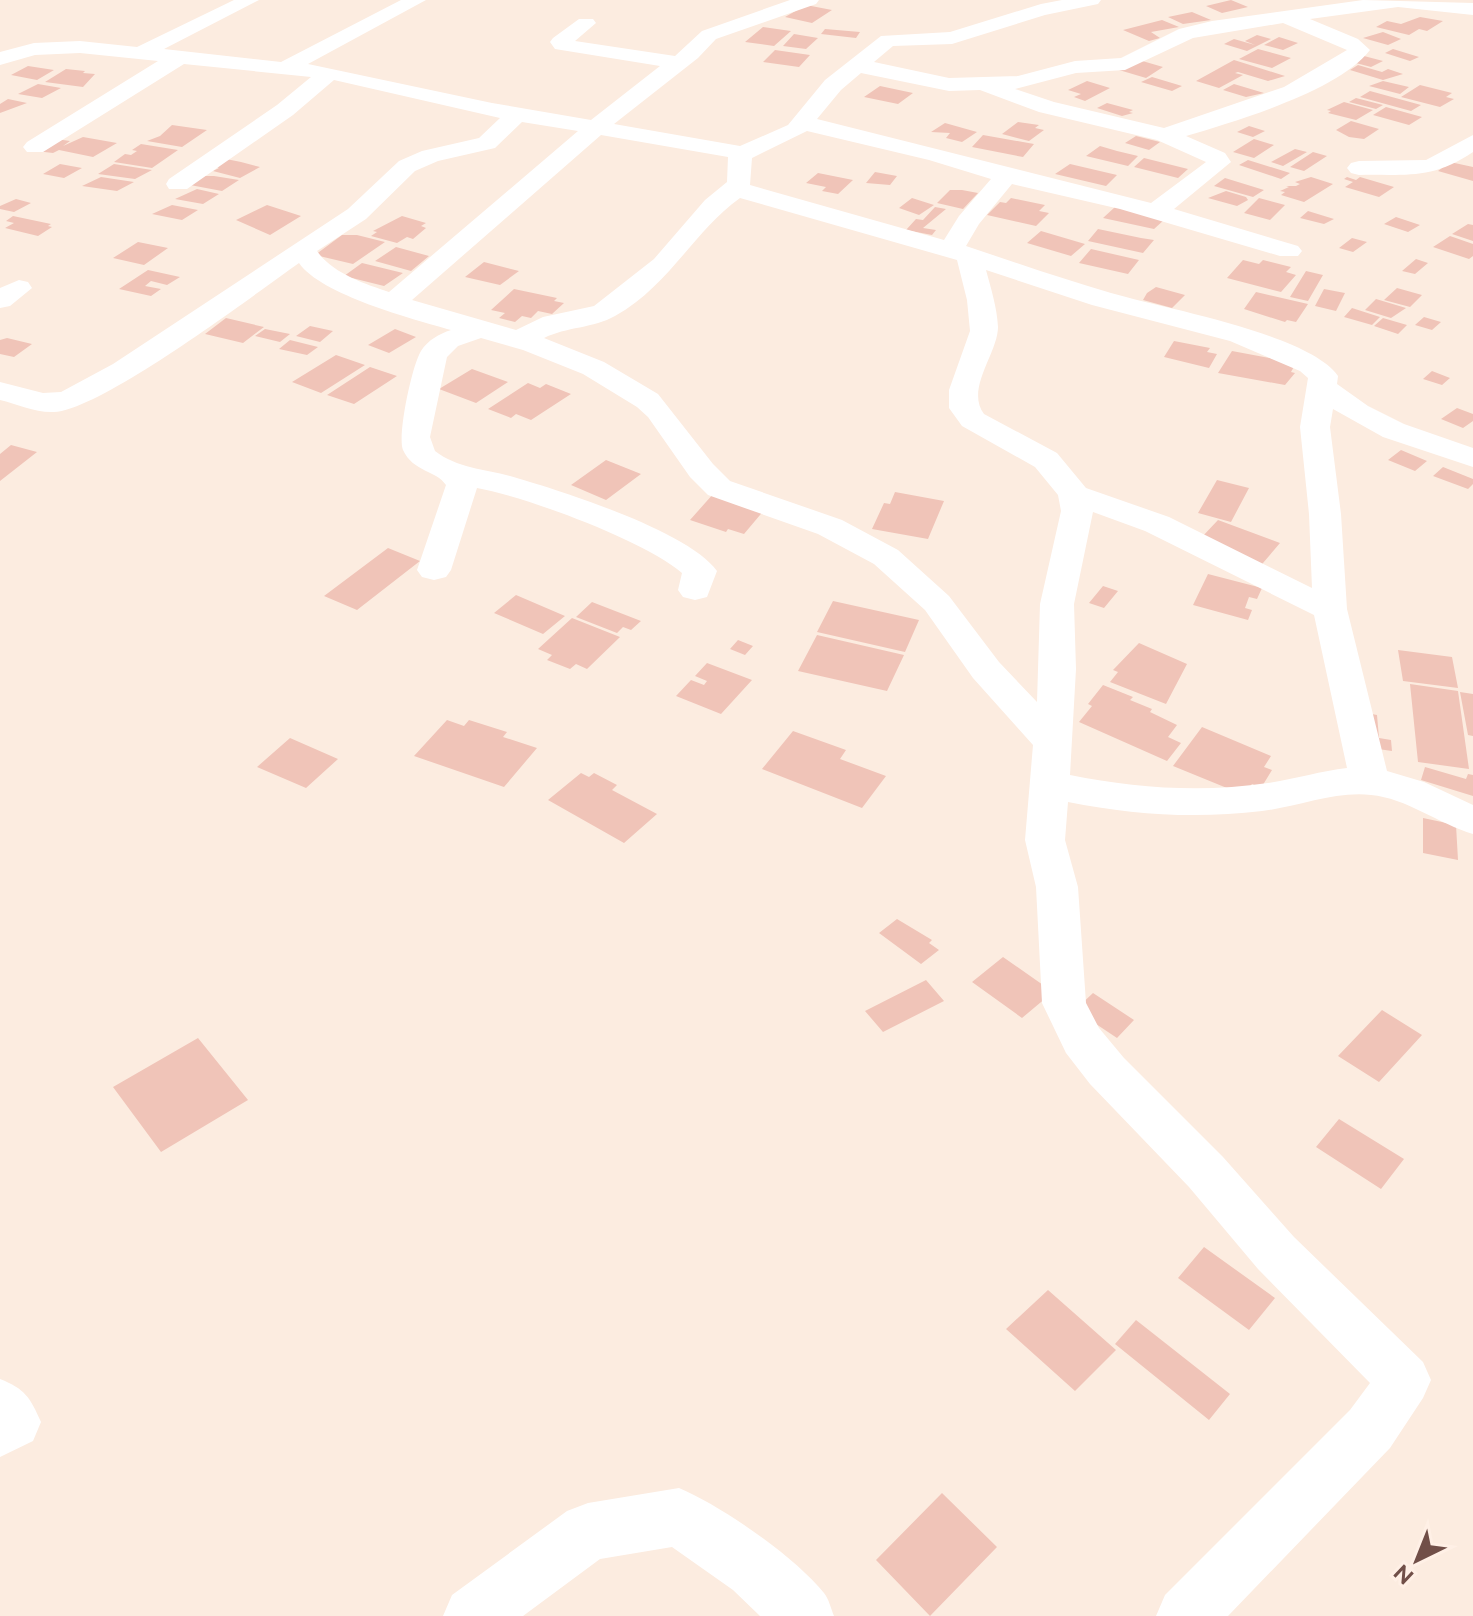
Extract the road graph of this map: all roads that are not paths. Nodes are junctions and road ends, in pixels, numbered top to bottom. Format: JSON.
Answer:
{"nodes":[{"id":1,"x":249,"y":0,"type":"edge"},
{"id":2,"x":416,"y":0,"type":"edge"},
{"id":3,"x":809,"y":0,"type":"edge"},
{"id":4,"x":1091,"y":0,"type":"edge"},
{"id":5,"x":1280,"y":8,"type":"edge"},
{"id":6,"x":1473,"y":9,"type":"edge"},
{"id":7,"x":586,"y":23,"type":"dead end"},
{"id":8,"x":142,"y":52,"type":"junction"},
{"id":9,"x":182,"y":56,"type":"junction"},
{"id":10,"x":0,"y":59,"type":"edge"},
{"id":11,"x":679,"y":63,"type":"junction"},
{"id":12,"x":856,"y":66,"type":"junction"},
{"id":13,"x":285,"y":68,"type":"junction"},
{"id":14,"x":330,"y":73,"type":"junction"},
{"id":15,"x":982,"y":85,"type":"junction"},
{"id":16,"x":516,"y":115,"type":"junction"},
{"id":17,"x":804,"y":123,"type":"junction"},
{"id":18,"x":597,"y":128,"type":"junction"},
{"id":19,"x":1165,"y":135,"type":"junction"},
{"id":20,"x":1473,"y":142,"type":"edge"},
{"id":21,"x":35,"y":147,"type":"dead end"},
{"id":22,"x":743,"y":153,"type":"junction"},
{"id":23,"x":1359,"y":168,"type":"dead end"},
{"id":24,"x":1006,"y":176,"type":"junction"},
{"id":25,"x":178,"y":184,"type":"dead end"},
{"id":26,"x":736,"y":189,"type":"junction"},
{"id":27,"x":1156,"y":211,"type":"junction"},
{"id":28,"x":303,"y":249,"type":"junction"},
{"id":29,"x":1289,"y":251,"type":"dead end"},
{"id":30,"x":960,"y":253,"type":"junction"},
{"id":31,"x":394,"y":302,"type":"junction"},
{"id":32,"x":477,"y":330,"type":"junction"},
{"id":33,"x":519,"y":339,"type":"junction"},
{"id":34,"x":1322,"y":387,"type":"junction"},
{"id":35,"x":0,"y":391,"type":"edge"},
{"id":36,"x":1473,"y":458,"type":"edge"},
{"id":37,"x":456,"y":476,"type":"junction"},
{"id":38,"x":1074,"y":495,"type":"junction"},
{"id":39,"x":434,"y":570,"type":"dead end"},
{"id":40,"x":695,"y":590,"type":"dead end"},
{"id":41,"x":1330,"y":609,"type":"junction"},
{"id":42,"x":1050,"y":763,"type":"junction"},
{"id":43,"x":1370,"y":781,"type":"junction"},
{"id":44,"x":1473,"y":820,"type":"edge"},
{"id":45,"x":0,"y":1405,"type":"edge"},
{"id":46,"x":0,"y":1430,"type":"edge"},
{"id":47,"x":473,"y":1616,"type":"edge"},
{"id":48,"x":804,"y":1616,"type":"edge"},
{"id":49,"x":1186,"y":1616,"type":"edge"}],
"edges":[{"from":1,"to":8,"type":"street"},
{"from":2,"to":13,"type":"street"},
{"from":3,"to":11,"type":"street"},
{"from":4,"to":12,"type":"street"},
{"from":5,"to":6,"type":"street"},
{"from":5,"to":15,"type":"street"},
{"from":5,"to":19,"type":"street"},
{"from":7,"to":11,"type":"street"},
{"from":8,"to":9,"type":"street"},
{"from":8,"to":10,"type":"street"},
{"from":9,"to":13,"type":"street"},
{"from":9,"to":21,"type":"street"},
{"from":11,"to":18,"type":"street"},
{"from":12,"to":15,"type":"street"},
{"from":12,"to":17,"type":"street"},
{"from":13,"to":14,"type":"street"},
{"from":14,"to":16,"type":"street"},
{"from":14,"to":25,"type":"street"},
{"from":15,"to":19,"type":"street"},
{"from":16,"to":18,"type":"street"},
{"from":16,"to":28,"type":"street"},
{"from":17,"to":22,"type":"street"},
{"from":17,"to":24,"type":"street"},
{"from":18,"to":22,"type":"street"},
{"from":18,"to":31,"type":"street"},
{"from":19,"to":27,"type":"street"},
{"from":20,"to":23,"type":"street"},
{"from":22,"to":26,"type":"street"},
{"from":24,"to":27,"type":"street"},
{"from":24,"to":30,"type":"street"},
{"from":26,"to":30,"type":"street"},
{"from":26,"to":33,"type":"street"},
{"from":27,"to":29,"type":"street"},
{"from":28,"to":31,"type":"street"},
{"from":28,"to":35,"type":"street"},
{"from":30,"to":34,"type":"street"},
{"from":30,"to":38,"type":"street"},
{"from":31,"to":32,"type":"street"},
{"from":32,"to":33,"type":"street"},
{"from":32,"to":37,"type":"street"},
{"from":33,"to":42,"type":"street"},
{"from":34,"to":36,"type":"street"},
{"from":34,"to":41,"type":"street"},
{"from":37,"to":39,"type":"street"},
{"from":37,"to":40,"type":"street"},
{"from":38,"to":41,"type":"street"},
{"from":38,"to":42,"type":"street"},
{"from":41,"to":43,"type":"street"},
{"from":42,"to":43,"type":"street"},
{"from":42,"to":49,"type":"street"},
{"from":43,"to":44,"type":"street"},
{"from":45,"to":46,"type":"street"},
{"from":47,"to":48,"type":"street"}]}
